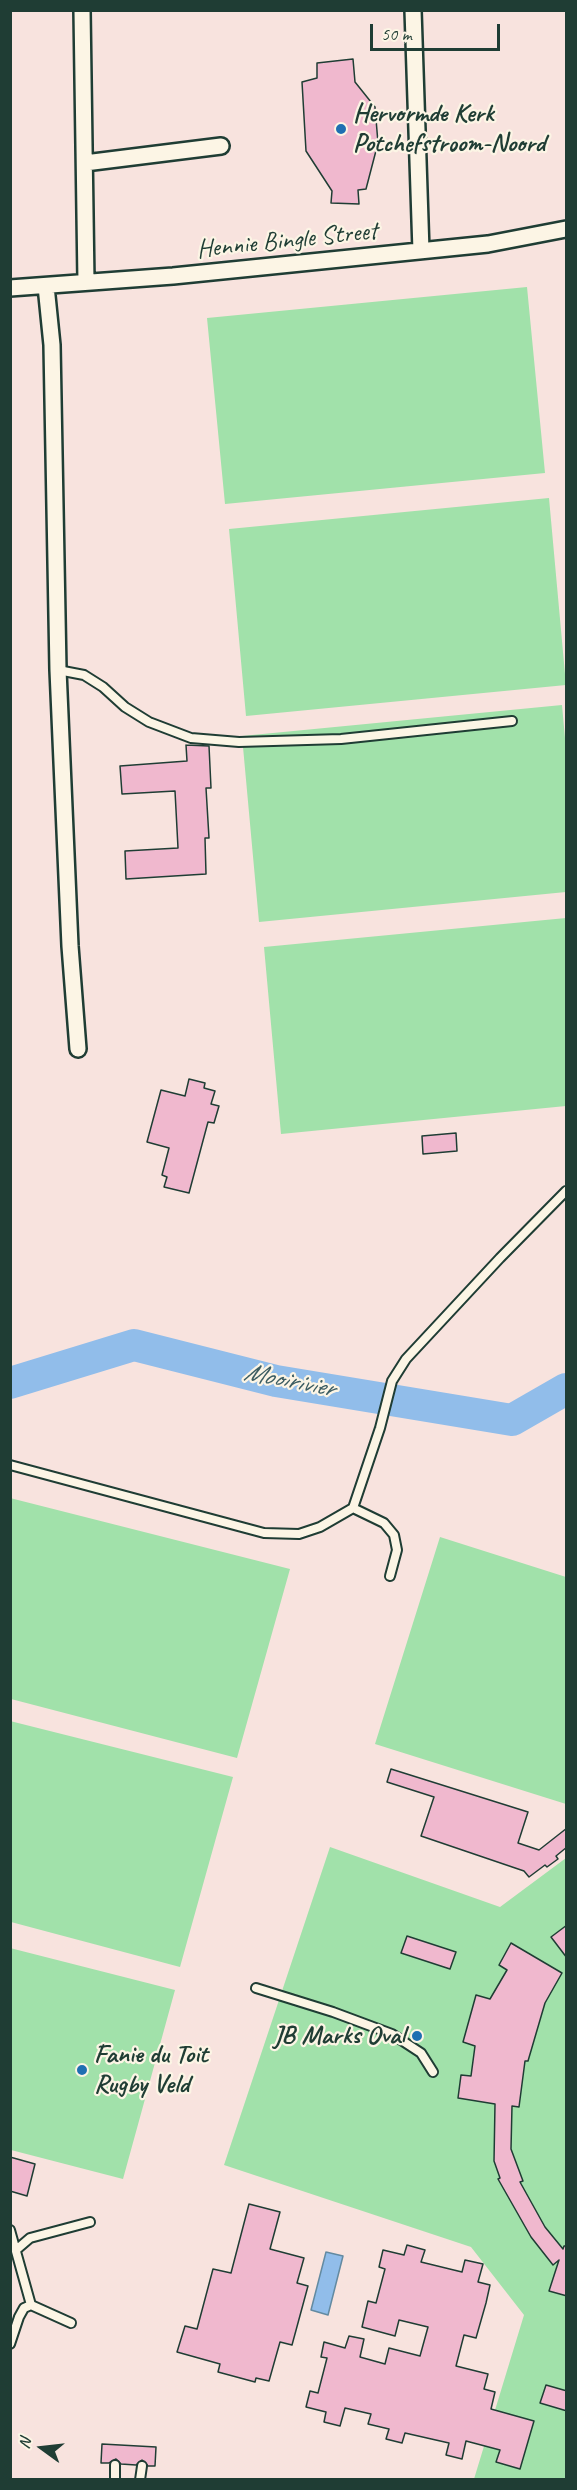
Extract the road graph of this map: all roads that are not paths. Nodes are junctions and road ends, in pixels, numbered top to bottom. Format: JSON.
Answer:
{"nodes":[{"id":1,"x":82,"y":10,"type":"edge"},
{"id":2,"x":413,"y":10,"type":"edge"},
{"id":3,"x":221,"y":146,"type":"dead end"},
{"id":4,"x":85,"y":163,"type":"junction"},
{"id":5,"x":567,"y":229,"type":"edge"},
{"id":6,"x":421,"y":251,"type":"junction"},
{"id":7,"x":86,"y":282,"type":"junction"},
{"id":8,"x":46,"y":286,"type":"junction"},
{"id":9,"x":10,"y":288,"type":"edge"},
{"id":10,"x":58,"y":670,"type":"junction"},
{"id":11,"x":512,"y":721,"type":"dead end"},
{"id":12,"x":78,"y":1049,"type":"dead end"},
{"id":13,"x":567,"y":1191,"type":"edge"},
{"id":14,"x":10,"y":1465,"type":"edge"},
{"id":15,"x":353,"y":1508,"type":"junction"},
{"id":16,"x":390,"y":1576,"type":"dead end"},
{"id":17,"x":256,"y":1988,"type":"dead end"},
{"id":18,"x":433,"y":2072,"type":"dead end"},
{"id":19,"x":90,"y":2222,"type":"dead end"},
{"id":20,"x":10,"y":2230,"type":"edge"},
{"id":21,"x":16,"y":2250,"type":"junction"},
{"id":22,"x":31,"y":2305,"type":"junction"},
{"id":23,"x":71,"y":2323,"type":"dead end"},
{"id":24,"x":10,"y":2344,"type":"edge"},
{"id":25,"x":115,"y":2464,"type":"dead end"},
{"id":26,"x":142,"y":2466,"type":"dead end"},
{"id":27,"x":115,"y":2480,"type":"edge"},
{"id":28,"x":140,"y":2480,"type":"edge"}],
"edges":[{"from":1,"to":4,"type":"street"},
{"from":2,"to":6,"type":"street"},
{"from":3,"to":4,"type":"street"},
{"from":4,"to":7,"type":"street"},
{"from":5,"to":6,"type":"street","name":"Hennie Bingle Street"},
{"from":6,"to":7,"type":"street","name":"Hennie Bingle Street"},
{"from":7,"to":8,"type":"street","name":"Hennie Bingle Street"},
{"from":8,"to":9,"type":"street","name":"Hennie Bingle Street"},
{"from":8,"to":10,"type":"street"},
{"from":10,"to":11,"type":"lane"},
{"from":10,"to":12,"type":"street"},
{"from":13,"to":15,"type":"lane"},
{"from":14,"to":15,"type":"lane"},
{"from":15,"to":16,"type":"lane"},
{"from":17,"to":18,"type":"lane"},
{"from":19,"to":21,"type":"lane"},
{"from":20,"to":21,"type":"lane"},
{"from":21,"to":22,"type":"lane"},
{"from":22,"to":23,"type":"lane"},
{"from":22,"to":24,"type":"lane"},
{"from":25,"to":27,"type":"lane"},
{"from":26,"to":28,"type":"lane"}]}
